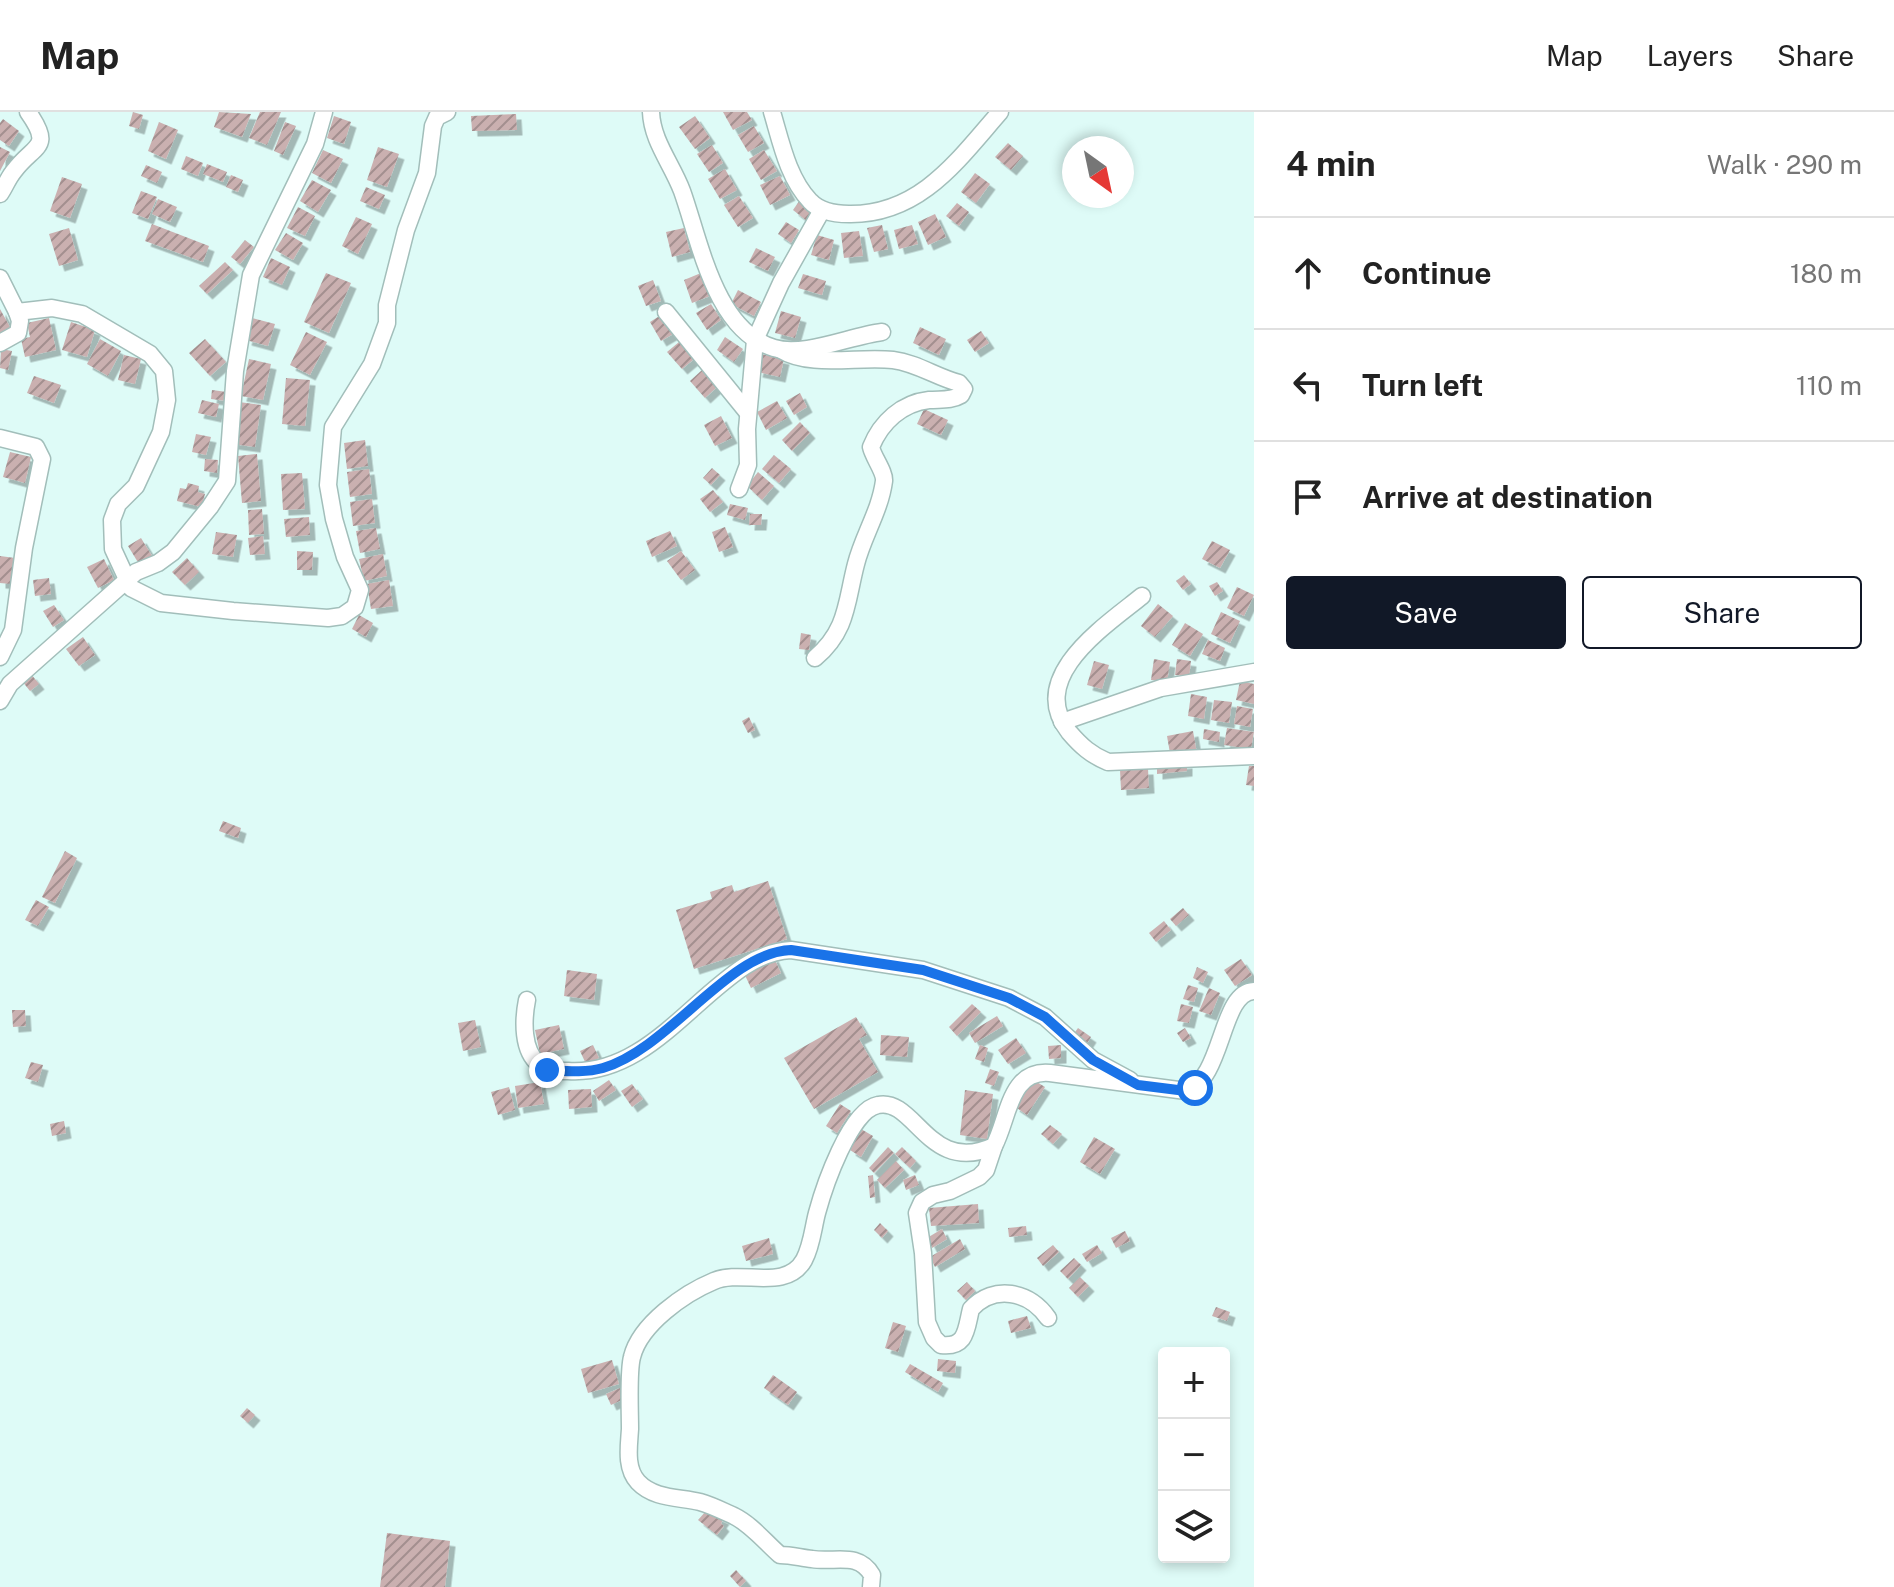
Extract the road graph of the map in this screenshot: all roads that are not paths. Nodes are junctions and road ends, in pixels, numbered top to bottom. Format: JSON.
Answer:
{"nodes":[{"id":1,"x":28,"y":112,"type":"edge"},
{"id":2,"x":324,"y":112,"type":"edge"},
{"id":3,"x":447,"y":112,"type":"edge"},
{"id":4,"x":651,"y":112,"type":"edge"},
{"id":5,"x":772,"y":112,"type":"edge"},
{"id":6,"x":1000,"y":112,"type":"edge"},
{"id":7,"x":0,"y":194,"type":"edge"},
{"id":8,"x":822,"y":210,"type":"junction"},
{"id":9,"x":0,"y":278,"type":"edge"},
{"id":10,"x":17,"y":312,"type":"junction"},
{"id":11,"x":666,"y":312,"type":"dead end"},
{"id":12,"x":882,"y":332,"type":"dead end"},
{"id":13,"x":755,"y":340,"type":"junction"},
{"id":14,"x":0,"y":343,"type":"edge"},
{"id":15,"x":781,"y":350,"type":"junction"},
{"id":16,"x":748,"y":413,"type":"junction"},
{"id":17,"x":2,"y":443,"type":"edge"},
{"id":18,"x":739,"y":489,"type":"dead end"},
{"id":19,"x":126,"y":580,"type":"junction"},
{"id":20,"x":1142,"y":596,"type":"dead end"},
{"id":21,"x":0,"y":657,"type":"edge"},
{"id":22,"x":815,"y":658,"type":"dead end"},
{"id":23,"x":1254,"y":672,"type":"edge"},
{"id":24,"x":0,"y":701,"type":"edge"},
{"id":25,"x":1062,"y":722,"type":"junction"},
{"id":26,"x":1254,"y":756,"type":"edge"},
{"id":27,"x":1252,"y":989,"type":"edge"},
{"id":28,"x":527,"y":1000,"type":"dead end"},
{"id":29,"x":1138,"y":1085,"type":"junction"},
{"id":30,"x":994,"y":1146,"type":"junction"},
{"id":31,"x":1048,"y":1318,"type":"dead end"},
{"id":32,"x":871,"y":1587,"type":"edge"}],
"edges":[{"from":1,"to":7,"type":"street"},
{"from":2,"to":19,"type":"street"},
{"from":3,"to":19,"type":"street"},
{"from":4,"to":13,"type":"street"},
{"from":5,"to":8,"type":"street"},
{"from":6,"to":8,"type":"street"},
{"from":8,"to":13,"type":"street"},
{"from":9,"to":10,"type":"street"},
{"from":10,"to":14,"type":"street"},
{"from":10,"to":19,"type":"street"},
{"from":11,"to":16,"type":"street"},
{"from":12,"to":15,"type":"street"},
{"from":13,"to":15,"type":"street"},
{"from":13,"to":16,"type":"street"},
{"from":15,"to":22,"type":"street"},
{"from":16,"to":18,"type":"street"},
{"from":17,"to":21,"type":"street"},
{"from":19,"to":24,"type":"street"},
{"from":20,"to":25,"type":"street"},
{"from":23,"to":25,"type":"street"},
{"from":25,"to":26,"type":"street"},
{"from":27,"to":29,"type":"street"},
{"from":28,"to":29,"type":"street"},
{"from":29,"to":30,"type":"street"},
{"from":30,"to":31,"type":"street"},
{"from":30,"to":32,"type":"street"}]}
